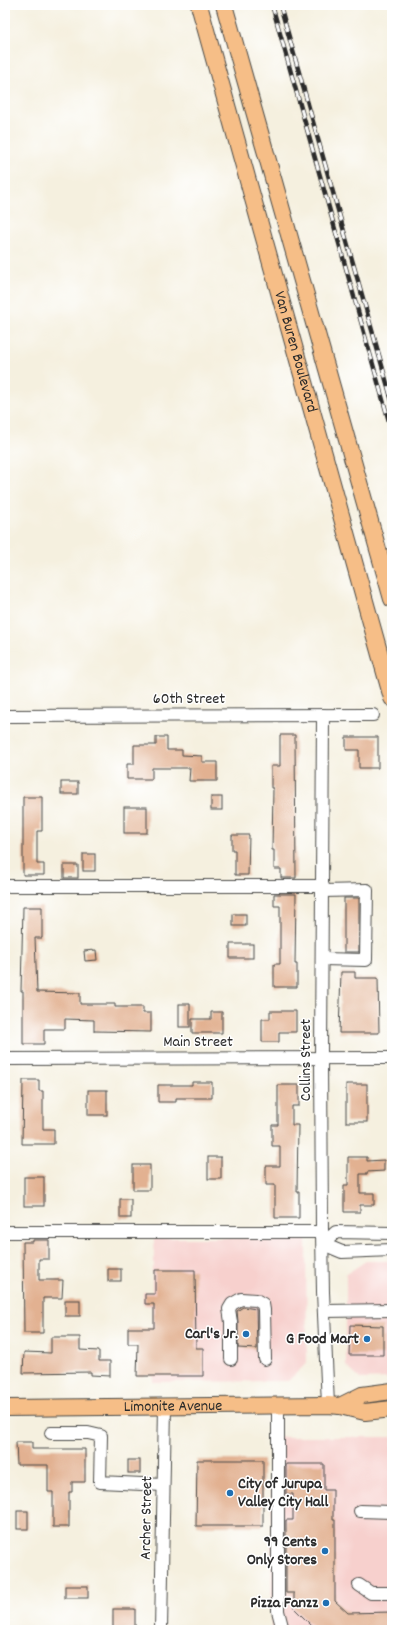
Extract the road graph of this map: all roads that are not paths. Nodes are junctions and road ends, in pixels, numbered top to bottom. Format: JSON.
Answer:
{"nodes":[{"id":1,"x":199,"y":5,"type":"edge"},
{"id":2,"x":224,"y":5,"type":"edge"},
{"id":3,"x":392,"y":599,"type":"edge"},
{"id":4,"x":392,"y":698,"type":"edge"},
{"id":5,"x":323,"y":715,"type":"junction"},
{"id":6,"x":373,"y":715,"type":"dead end"},
{"id":7,"x":5,"y":716,"type":"edge"},
{"id":8,"x":5,"y":886,"type":"edge"},
{"id":9,"x":323,"y":889,"type":"junction"},
{"id":10,"x":322,"y":959,"type":"junction"},
{"id":11,"x":321,"y":1057,"type":"junction"},
{"id":12,"x":392,"y":1058,"type":"edge"},
{"id":13,"x":5,"y":1059,"type":"edge"},
{"id":14,"x":5,"y":1232,"type":"edge"},
{"id":15,"x":322,"y":1232,"type":"junction"},
{"id":16,"x":392,"y":1233,"type":"edge"},
{"id":17,"x":323,"y":1244,"type":"junction"},
{"id":18,"x":392,"y":1250,"type":"edge"},
{"id":19,"x":392,"y":1310,"type":"edge"},
{"id":20,"x":325,"y":1311,"type":"junction"},
{"id":21,"x":231,"y":1359,"type":"dead end"},
{"id":22,"x":265,"y":1359,"type":"dead end"},
{"id":23,"x":392,"y":1391,"type":"edge"},
{"id":24,"x":165,"y":1406,"type":"junction"},
{"id":25,"x":278,"y":1406,"type":"junction"},
{"id":26,"x":334,"y":1406,"type":"junction"},
{"id":27,"x":5,"y":1408,"type":"edge"},
{"id":28,"x":392,"y":1409,"type":"edge"},
{"id":29,"x":365,"y":1412,"type":"junction"},
{"id":30,"x":392,"y":1420,"type":"edge"},
{"id":31,"x":51,"y":1433,"type":"dead end"},
{"id":32,"x":164,"y":1485,"type":"junction"},
{"id":33,"x":360,"y":1512,"type":"dead end"},
{"id":34,"x":392,"y":1512,"type":"edge"},
{"id":35,"x":359,"y":1585,"type":"dead end"},
{"id":36,"x":392,"y":1593,"type":"edge"},
{"id":37,"x":161,"y":1630,"type":"edge"},
{"id":38,"x":283,"y":1630,"type":"edge"}],
"edges":[{"from":1,"to":4,"type":"main road","name":"Van Buren Boulevard"},
{"from":2,"to":3,"type":"main road","name":"Van Buren Boulevard"},
{"from":5,"to":6,"type":"street","name":"60th Street"},
{"from":5,"to":7,"type":"street","name":"60th Street"},
{"from":5,"to":9,"type":"street","name":"Collins Street"},
{"from":8,"to":9,"type":"street"},
{"from":9,"to":10,"type":"street","name":"Collins Street"},
{"from":9,"to":10,"type":"street"},
{"from":10,"to":11,"type":"street","name":"Collins Street"},
{"from":11,"to":12,"type":"street","name":"Main Street"},
{"from":11,"to":13,"type":"street","name":"Main Street"},
{"from":11,"to":15,"type":"street","name":"Collins Street"},
{"from":14,"to":15,"type":"street"},
{"from":15,"to":17,"type":"street","name":"Collins Street"},
{"from":16,"to":17,"type":"street"},
{"from":17,"to":18,"type":"street"},
{"from":17,"to":20,"type":"street","name":"Collins Street"},
{"from":19,"to":20,"type":"street"},
{"from":20,"to":26,"type":"street","name":"Collins Street"},
{"from":21,"to":22,"type":"street"},
{"from":23,"to":26,"type":"main road","name":"Limonite Avenue"},
{"from":24,"to":25,"type":"main road","name":"Limonite Avenue"},
{"from":24,"to":27,"type":"main road","name":"Limonite Avenue"},
{"from":24,"to":32,"type":"street","name":"Archer Street"},
{"from":25,"to":26,"type":"main road","name":"Limonite Avenue"},
{"from":25,"to":38,"type":"street"},
{"from":26,"to":29,"type":"main road","name":"Limonite Avenue"},
{"from":28,"to":29,"type":"main road","name":"Limonite Avenue"},
{"from":29,"to":30,"type":"main road"},
{"from":31,"to":32,"type":"street"},
{"from":32,"to":37,"type":"street","name":"Archer Street"},
{"from":33,"to":34,"type":"street"},
{"from":35,"to":36,"type":"street"}]}
